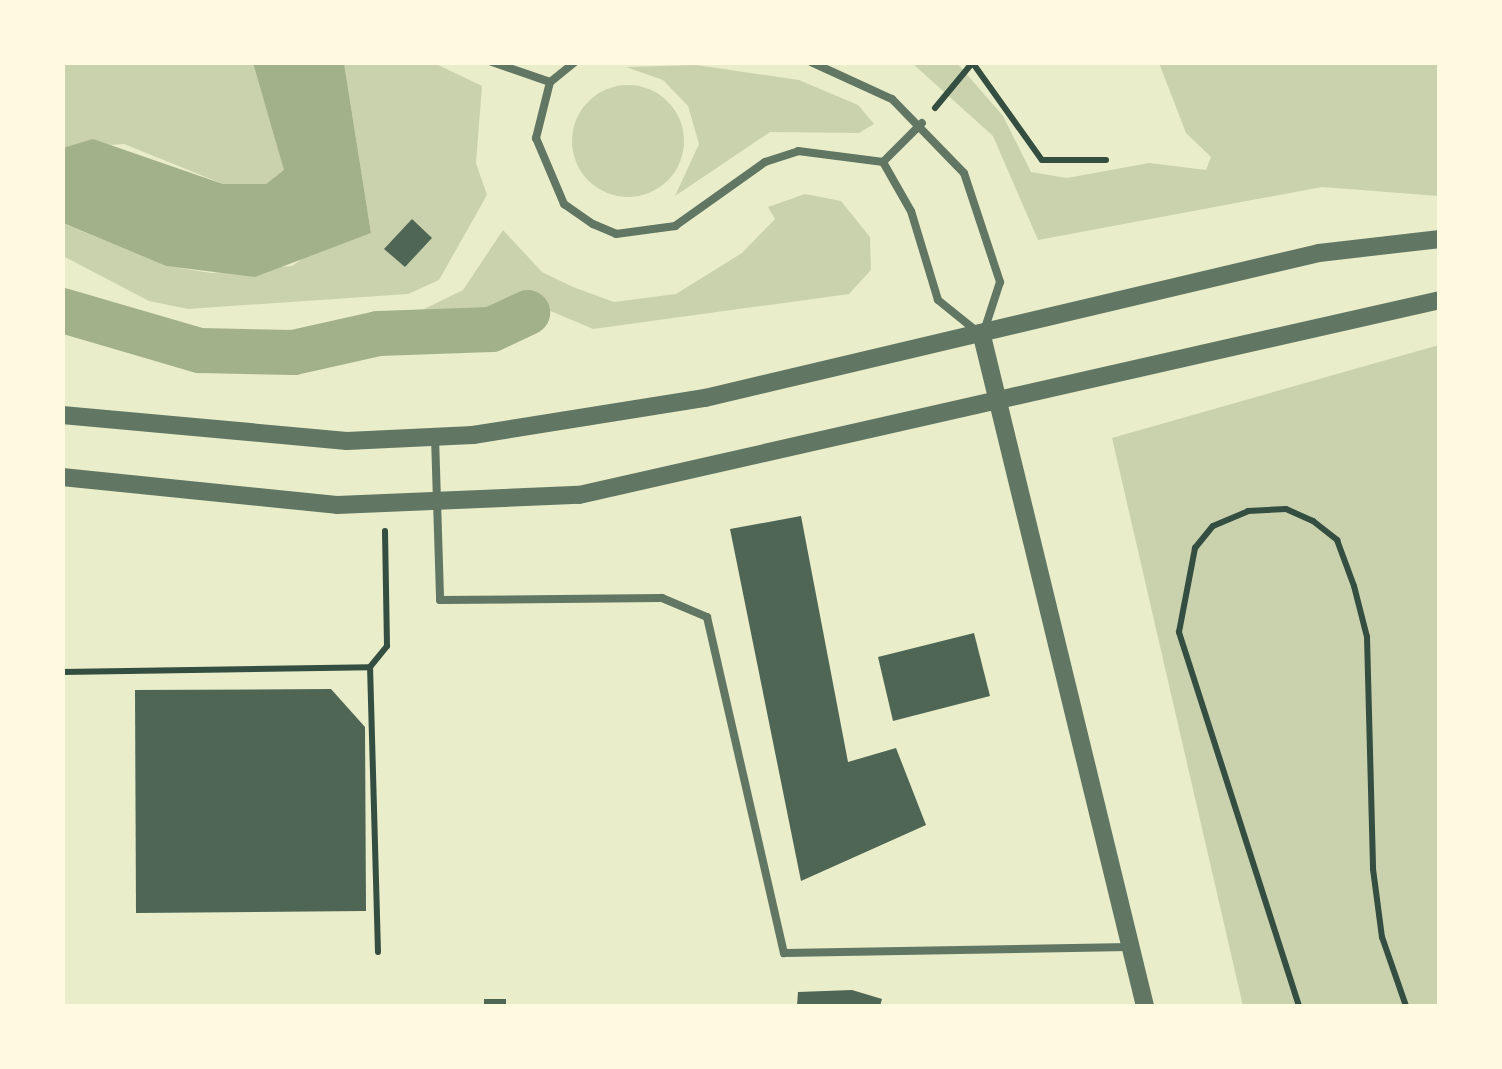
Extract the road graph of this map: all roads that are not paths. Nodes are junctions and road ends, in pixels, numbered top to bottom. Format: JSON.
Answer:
{"nodes":[{"id":1,"x":492,"y":62,"type":"edge"},
{"id":2,"x":575,"y":62,"type":"edge"},
{"id":3,"x":811,"y":62,"type":"edge"},
{"id":4,"x":550,"y":82,"type":"junction"},
{"id":5,"x":922,"y":123,"type":"junction"},
{"id":6,"x":884,"y":162,"type":"junction"},
{"id":7,"x":1440,"y":240,"type":"edge"},
{"id":8,"x":1440,"y":300,"type":"edge"},
{"id":9,"x":982,"y":336,"type":"junction"},
{"id":10,"x":997,"y":402,"type":"junction"},
{"id":11,"x":62,"y":415,"type":"edge"},
{"id":12,"x":434,"y":437,"type":"junction"},
{"id":13,"x":62,"y":478,"type":"edge"},
{"id":14,"x":437,"y":504,"type":"junction"},
{"id":15,"x":1130,"y":947,"type":"junction"},
{"id":16,"x":1145,"y":1006,"type":"edge"}],
"edges":[{"from":1,"to":4,"type":"lane"},
{"from":2,"to":4,"type":"lane"},
{"from":3,"to":5,"type":"lane"},
{"from":4,"to":6,"type":"lane"},
{"from":5,"to":6,"type":"lane"},
{"from":5,"to":9,"type":"lane"},
{"from":6,"to":9,"type":"lane"},
{"from":7,"to":9,"type":"street"},
{"from":8,"to":10,"type":"street"},
{"from":9,"to":10,"type":"street"},
{"from":9,"to":12,"type":"street"},
{"from":10,"to":14,"type":"street"},
{"from":10,"to":15,"type":"street"},
{"from":11,"to":12,"type":"street"},
{"from":12,"to":14,"type":"lane"},
{"from":13,"to":14,"type":"street"},
{"from":14,"to":15,"type":"lane"},
{"from":15,"to":16,"type":"street"}]}
